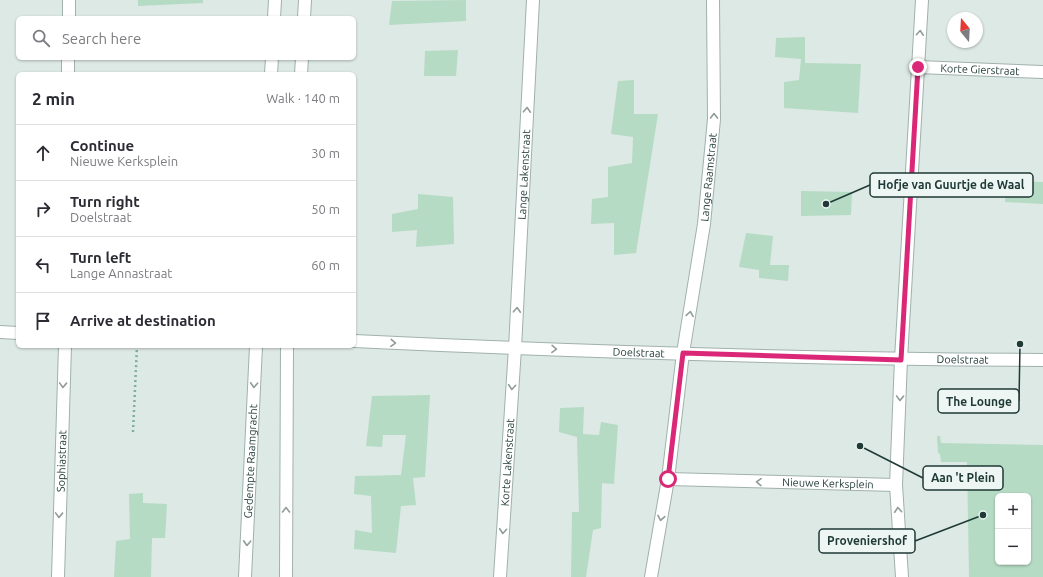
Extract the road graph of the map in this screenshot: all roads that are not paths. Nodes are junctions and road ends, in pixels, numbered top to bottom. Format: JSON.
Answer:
{"nodes":[{"id":1,"x":69,"y":0,"type":"edge"},
{"id":2,"x":276,"y":0,"type":"edge"},
{"id":3,"x":305,"y":0,"type":"edge"},
{"id":4,"x":533,"y":0,"type":"edge"},
{"id":5,"x":713,"y":0,"type":"edge"},
{"id":6,"x":922,"y":0,"type":"edge"},
{"id":7,"x":69,"y":16,"type":"edge"},
{"id":8,"x":274,"y":16,"type":"edge"},
{"id":9,"x":304,"y":16,"type":"edge"},
{"id":10,"x":68,"y":60,"type":"edge"},
{"id":11,"x":272,"y":60,"type":"edge"},
{"id":12,"x":302,"y":60,"type":"edge"},
{"id":13,"x":918,"y":67,"type":"junction"},
{"id":14,"x":68,"y":72,"type":"edge"},
{"id":15,"x":271,"y":72,"type":"edge"},
{"id":16,"x":301,"y":72,"type":"edge"},
{"id":17,"x":1043,"y":72,"type":"edge"},
{"id":18,"x":0,"y":332,"type":"edge"},
{"id":19,"x":16,"y":333,"type":"edge"},
{"id":20,"x":356,"y":341,"type":"edge"},
{"id":21,"x":65,"y":348,"type":"edge"},
{"id":22,"x":256,"y":348,"type":"edge"},
{"id":23,"x":287,"y":348,"type":"edge"},
{"id":24,"x":515,"y":348,"type":"junction"},
{"id":25,"x":683,"y":353,"type":"junction"},
{"id":26,"x":901,"y":360,"type":"junction"},
{"id":27,"x":1043,"y":360,"type":"edge"},
{"id":28,"x":668,"y":479,"type":"junction"},
{"id":29,"x":896,"y":485,"type":"junction"},
{"id":30,"x":58,"y":577,"type":"edge"},
{"id":31,"x":245,"y":577,"type":"edge"},
{"id":32,"x":286,"y":577,"type":"edge"},
{"id":33,"x":500,"y":577,"type":"edge"},
{"id":34,"x":651,"y":577,"type":"edge"},
{"id":35,"x":902,"y":577,"type":"edge"}],
"edges":[{"from":1,"to":7,"type":"street"},
{"from":2,"to":8,"type":"street"},
{"from":3,"to":9,"type":"street"},
{"from":24,"to":4,"type":"street","name":"Lange Lakenstraat","one_way":true},
{"from":25,"to":5,"type":"street","name":"Lange Raamstraat","one_way":true},
{"from":13,"to":6,"type":"street","one_way":true},
{"from":10,"to":14,"type":"street"},
{"from":11,"to":15,"type":"street"},
{"from":12,"to":16,"type":"street"},
{"from":13,"to":17,"type":"street","name":"Korte Gierstraat"},
{"from":13,"to":26,"type":"street"},
{"from":18,"to":19,"type":"street"},
{"from":20,"to":24,"type":"street","name":"Doelstraat","one_way":true},
{"from":21,"to":30,"type":"street","name":"Sophiastraat","one_way":true},
{"from":22,"to":31,"type":"street","name":"Gedempte Raamgracht","one_way":true},
{"from":32,"to":23,"type":"street","one_way":true},
{"from":24,"to":25,"type":"street","name":"Doelstraat","one_way":true},
{"from":24,"to":33,"type":"street","name":"Korte Lakenstraat","one_way":true},
{"from":25,"to":26,"type":"street","name":"Doelstraat"},
{"from":25,"to":28,"type":"street"},
{"from":26,"to":27,"type":"street","name":"Doelstraat"},
{"from":26,"to":29,"type":"street","one_way":true},
{"from":29,"to":28,"type":"street","name":"Nieuwe Kerksplein","one_way":true},
{"from":28,"to":34,"type":"street","one_way":true},
{"from":35,"to":29,"type":"street","one_way":true}]}
